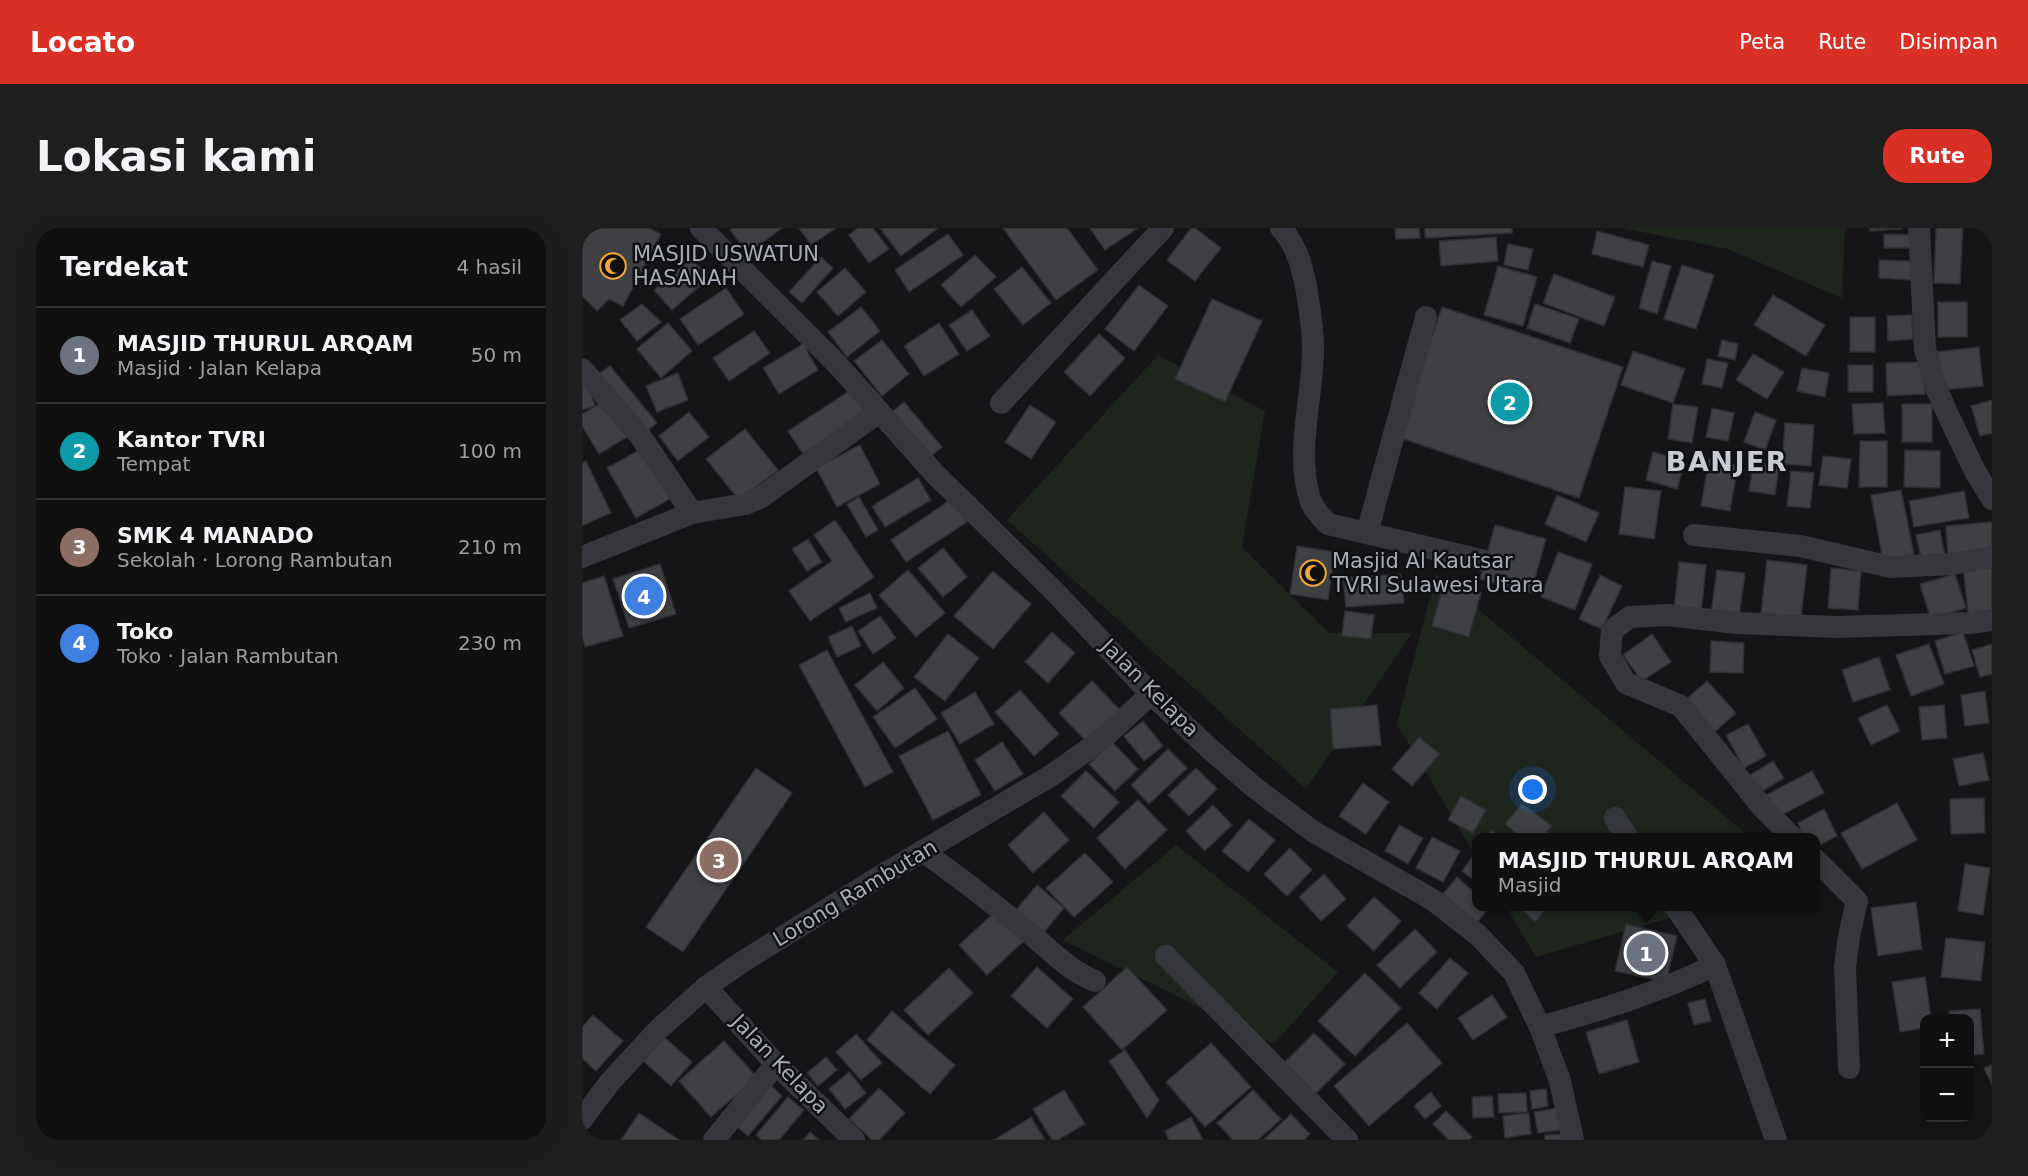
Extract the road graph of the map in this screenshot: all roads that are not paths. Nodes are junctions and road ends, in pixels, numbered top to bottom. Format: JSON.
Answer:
{"nodes":[{"id":1,"x":701,"y":228,"type":"edge"},
{"id":2,"x":1163,"y":228,"type":"edge"},
{"id":3,"x":1281,"y":228,"type":"edge"},
{"id":4,"x":1919,"y":228,"type":"edge"},
{"id":5,"x":1426,"y":317,"type":"dead end"},
{"id":6,"x":582,"y":369,"type":"edge"},
{"id":7,"x":1001,"y":403,"type":"dead end"},
{"id":8,"x":879,"y":411,"type":"junction"},
{"id":9,"x":1992,"y":499,"type":"edge"},
{"id":10,"x":692,"y":513,"type":"junction"},
{"id":11,"x":1367,"y":533,"type":"junction"},
{"id":12,"x":1694,"y":535,"type":"dead end"},
{"id":13,"x":582,"y":557,"type":"edge"},
{"id":14,"x":1992,"y":557,"type":"edge"},
{"id":15,"x":1481,"y":561,"type":"dead end"},
{"id":16,"x":1992,"y":620,"type":"edge"},
{"id":17,"x":1151,"y":694,"type":"junction"},
{"id":18,"x":1615,"y":818,"type":"dead end"},
{"id":19,"x":1625,"y":833,"type":"edge"},
{"id":20,"x":1789,"y":833,"type":"edge"},
{"id":21,"x":922,"y":851,"type":"junction"},
{"id":22,"x":1820,"y":865,"type":"edge"},
{"id":23,"x":1677,"y":911,"type":"edge"},
{"id":24,"x":1166,"y":956,"type":"dead end"},
{"id":25,"x":1714,"y":965,"type":"junction"},
{"id":26,"x":1095,"y":981,"type":"dead end"},
{"id":27,"x":706,"y":987,"type":"junction"},
{"id":28,"x":1540,"y":1027,"type":"junction"},
{"id":29,"x":776,"y":1064,"type":"junction"},
{"id":30,"x":1848,"y":1068,"type":"dead end"},
{"id":31,"x":582,"y":1119,"type":"edge"},
{"id":32,"x":714,"y":1140,"type":"edge"},
{"id":33,"x":854,"y":1140,"type":"edge"},
{"id":34,"x":1347,"y":1140,"type":"edge"},
{"id":35,"x":1573,"y":1140,"type":"edge"},
{"id":36,"x":1776,"y":1140,"type":"edge"}],
"edges":[{"from":1,"to":8,"type":"street","name":"Jalan Kelapa"},
{"from":2,"to":7,"type":"street"},
{"from":3,"to":11,"type":"street"},
{"from":4,"to":9,"type":"street"},
{"from":5,"to":11,"type":"street"},
{"from":6,"to":10,"type":"street"},
{"from":8,"to":10,"type":"street"},
{"from":8,"to":17,"type":"street","name":"Jalan Kelapa"},
{"from":10,"to":13,"type":"street"},
{"from":11,"to":15,"type":"street"},
{"from":12,"to":14,"type":"street"},
{"from":16,"to":20,"type":"street"},
{"from":17,"to":21,"type":"street","name":"Lorong Rambutan"},
{"from":17,"to":28,"type":"street","name":"Jalan Kelapa"},
{"from":18,"to":19,"type":"street"},
{"from":21,"to":26,"type":"street"},
{"from":21,"to":27,"type":"street","name":"Lorong Rambutan"},
{"from":22,"to":30,"type":"street"},
{"from":23,"to":25,"type":"street"},
{"from":24,"to":34,"type":"street"},
{"from":25,"to":28,"type":"street"},
{"from":25,"to":36,"type":"street"},
{"from":27,"to":29,"type":"street","name":"Jalan Kelapa"},
{"from":27,"to":31,"type":"street","name":"Lorong Rambutan"},
{"from":28,"to":35,"type":"street","name":"Jalan Kelapa"},
{"from":29,"to":32,"type":"street"},
{"from":29,"to":33,"type":"street","name":"Jalan Kelapa"}]}
